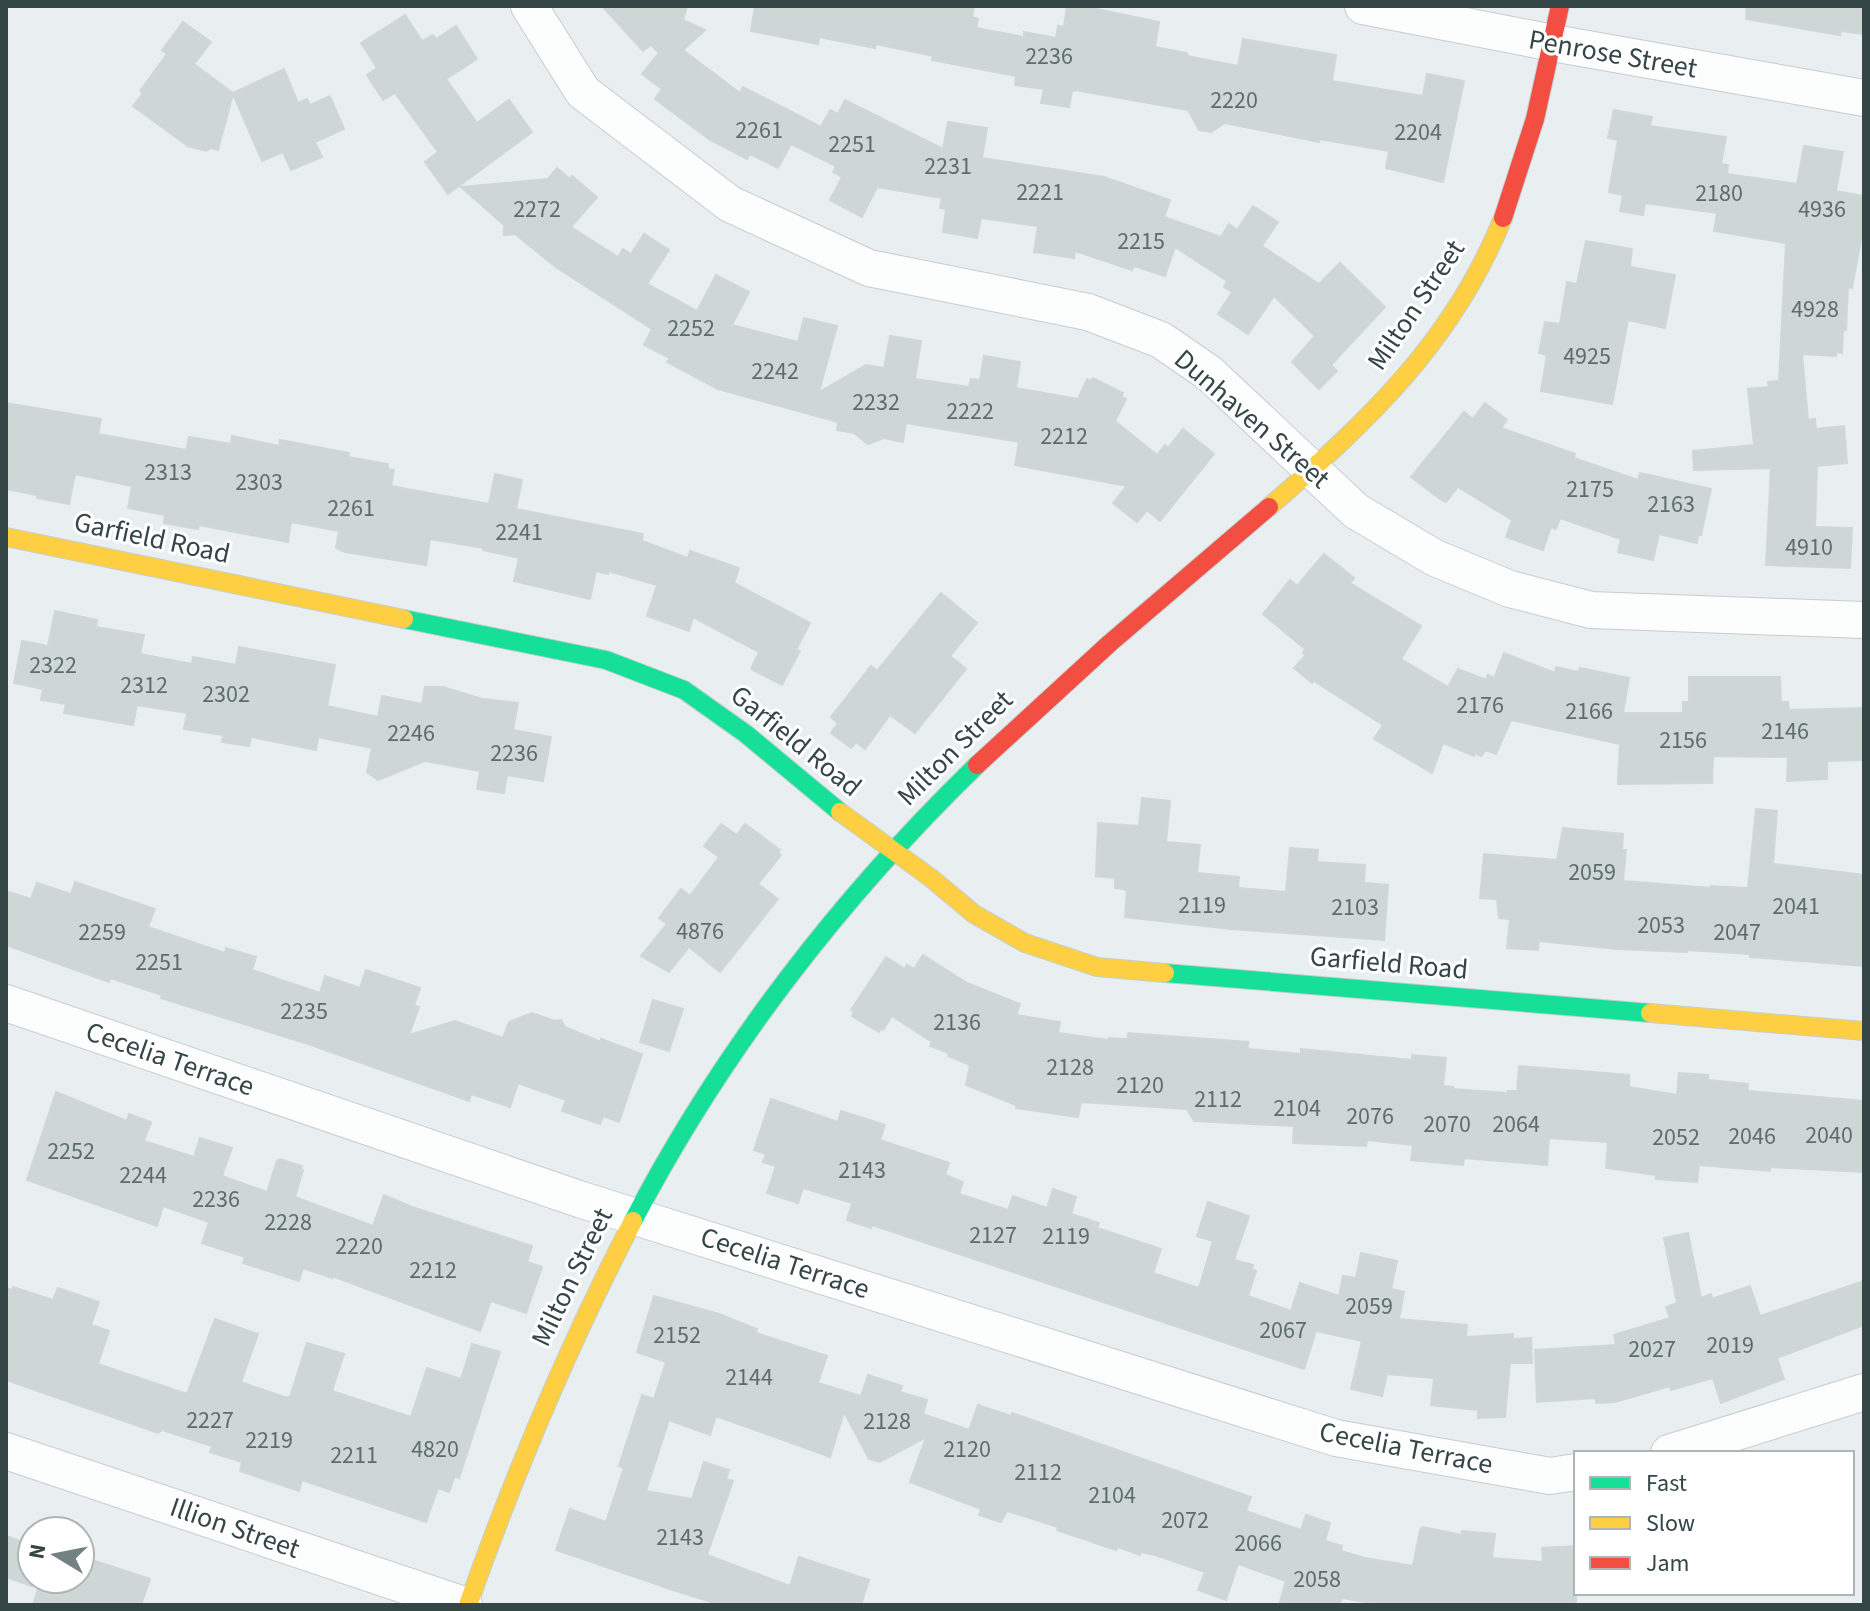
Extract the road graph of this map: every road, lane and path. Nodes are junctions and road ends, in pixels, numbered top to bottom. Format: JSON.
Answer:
{"nodes":[{"id":1,"x":529,"y":6,"type":"edge"},
{"id":2,"x":1363,"y":6,"type":"edge"},
{"id":3,"x":1560,"y":6,"type":"edge"},
{"id":4,"x":1553,"y":43,"type":"junction"},
{"id":5,"x":1864,"y":98,"type":"edge"},
{"id":6,"x":1311,"y":470,"type":"junction"},
{"id":7,"x":6,"y":537,"type":"edge"},
{"id":8,"x":1864,"y":620,"type":"edge"},
{"id":9,"x":894,"y":851,"type":"junction"},
{"id":10,"x":6,"y":1003,"type":"edge"},
{"id":11,"x":1864,"y":1031,"type":"edge"},
{"id":12,"x":634,"y":1216,"type":"junction"},
{"id":13,"x":1864,"y":1392,"type":"edge"},
{"id":14,"x":6,"y":1451,"type":"edge"},
{"id":15,"x":1675,"y":1451,"type":"edge"},
{"id":16,"x":1574,"y":1472,"type":"edge"},
{"id":17,"x":466,"y":1605,"type":"edge"}],
"edges":[{"from":1,"to":6,"type":"street","name":"Dunhaven Street"},
{"from":2,"to":4,"type":"street","name":"Penrose Street"},
{"from":3,"to":4,"type":"main road","name":"Milton Street"},
{"from":4,"to":5,"type":"street","name":"Penrose Street"},
{"from":4,"to":6,"type":"main road","name":"Milton Street"},
{"from":6,"to":8,"type":"street","name":"Dunhaven Street"},
{"from":6,"to":9,"type":"main road","name":"Milton Street"},
{"from":7,"to":9,"type":"main road","name":"Garfield Road"},
{"from":9,"to":11,"type":"main road","name":"Garfield Road"},
{"from":9,"to":12,"type":"main road","name":"Milton Street"},
{"from":10,"to":12,"type":"street","name":"Cecelia Terrace"},
{"from":12,"to":16,"type":"street","name":"Cecelia Terrace"},
{"from":12,"to":17,"type":"main road","name":"Milton Street"},
{"from":13,"to":15,"type":"street"},
{"from":14,"to":17,"type":"street","name":"Illion Street"}]}
